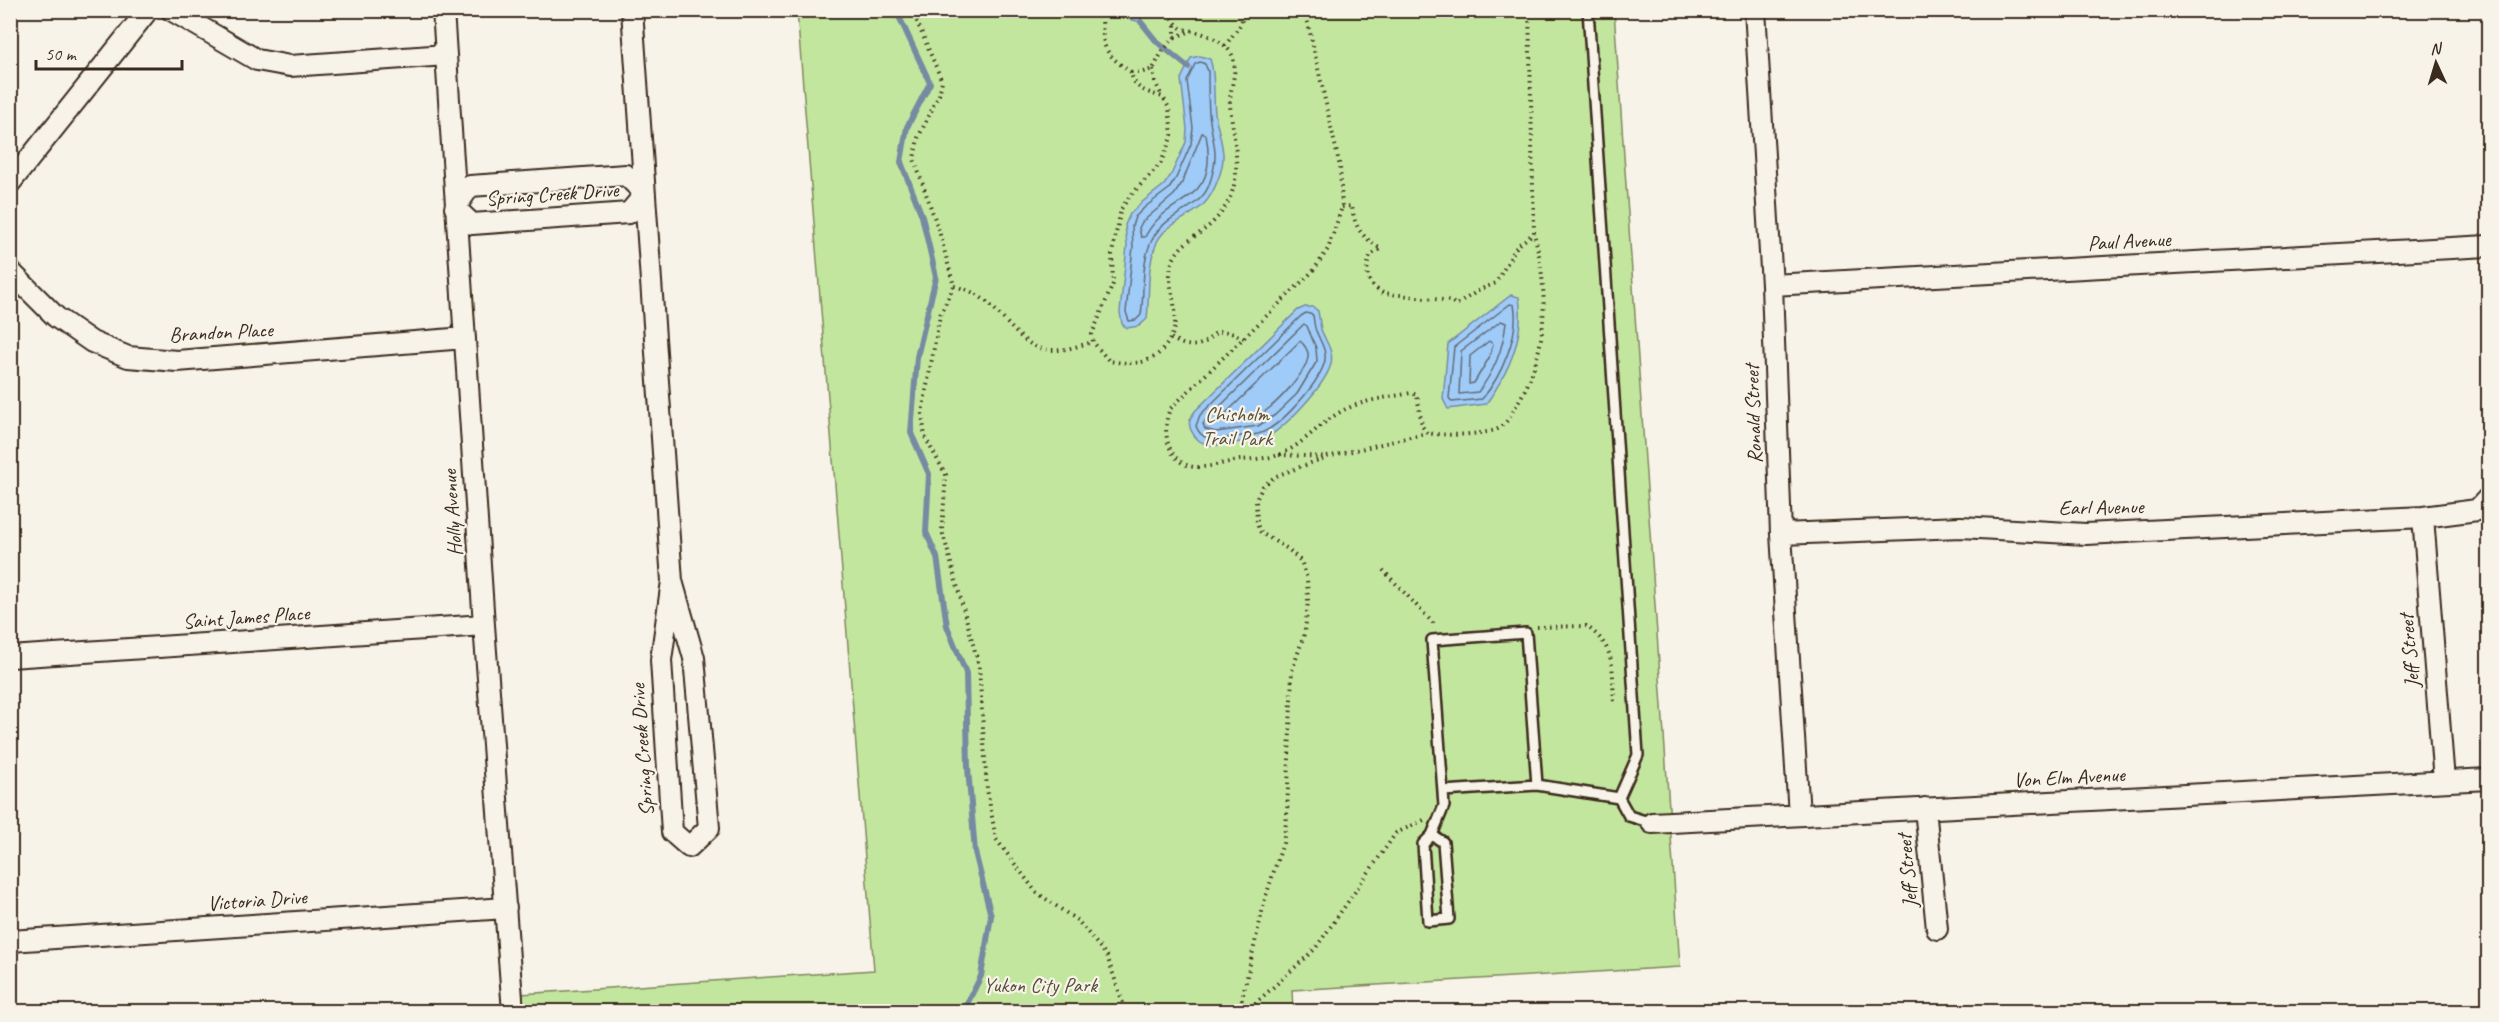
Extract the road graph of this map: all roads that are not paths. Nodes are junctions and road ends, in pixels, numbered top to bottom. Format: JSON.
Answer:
{"nodes":[{"id":1,"x":148,"y":10,"type":"edge"},
{"id":2,"x":171,"y":10,"type":"edge"},
{"id":3,"x":443,"y":10,"type":"edge"},
{"id":4,"x":632,"y":10,"type":"edge"},
{"id":5,"x":1588,"y":10,"type":"edge"},
{"id":6,"x":1755,"y":10,"type":"edge"},
{"id":7,"x":446,"y":55,"type":"junction"},
{"id":8,"x":10,"y":183,"type":"edge"},
{"id":9,"x":645,"y":194,"type":"junction"},
{"id":10,"x":455,"y":207,"type":"junction"},
{"id":11,"x":2488,"y":246,"type":"edge"},
{"id":12,"x":10,"y":271,"type":"edge"},
{"id":13,"x":1772,"y":285,"type":"junction"},
{"id":14,"x":465,"y":339,"type":"junction"},
{"id":15,"x":2488,"y":498,"type":"edge"},
{"id":16,"x":2423,"y":518,"type":"junction"},
{"id":17,"x":1781,"y":534,"type":"junction"},
{"id":18,"x":672,"y":581,"type":"junction"},
{"id":19,"x":484,"y":625,"type":"junction"},
{"id":20,"x":10,"y":657,"type":"edge"},
{"id":21,"x":2488,"y":779,"type":"edge"},
{"id":22,"x":2444,"y":781,"type":"junction"},
{"id":23,"x":1538,"y":785,"type":"junction"},
{"id":24,"x":1443,"y":791,"type":"junction"},
{"id":25,"x":1619,"y":798,"type":"junction"},
{"id":26,"x":1925,"y":808,"type":"junction"},
{"id":27,"x":1799,"y":815,"type":"junction"},
{"id":28,"x":1652,"y":823,"type":"joint"},
{"id":29,"x":1432,"y":835,"type":"junction"},
{"id":30,"x":506,"y":908,"type":"junction"},
{"id":31,"x":1937,"y":929,"type":"dead end"},
{"id":32,"x":10,"y":941,"type":"edge"},
{"id":33,"x":513,"y":1011,"type":"edge"}],
"edges":[{"from":1,"to":8,"type":"street"},
{"from":2,"to":7,"type":"street"},
{"from":3,"to":7,"type":"street","name":"Holly Avenue"},
{"from":4,"to":9,"type":"street","name":"Spring Creek Drive"},
{"from":5,"to":25,"type":"lane"},
{"from":6,"to":13,"type":"street","name":"Ronald Street"},
{"from":7,"to":10,"type":"street","name":"Holly Avenue"},
{"from":9,"to":10,"type":"street","name":"Spring Creek Drive"},
{"from":9,"to":10,"type":"street","name":"Spring Creek Drive"},
{"from":9,"to":18,"type":"street","name":"Spring Creek Drive"},
{"from":10,"to":14,"type":"street","name":"Holly Avenue"},
{"from":11,"to":13,"type":"street","name":"Paul Avenue"},
{"from":12,"to":14,"type":"street","name":"Brandon Place"},
{"from":13,"to":17,"type":"street","name":"Ronald Street"},
{"from":14,"to":19,"type":"street","name":"Holly Avenue"},
{"from":15,"to":16,"type":"street","name":"Earl Avenue"},
{"from":16,"to":17,"type":"street","name":"Earl Avenue"},
{"from":16,"to":22,"type":"street","name":"Jeff Street"},
{"from":17,"to":27,"type":"street","name":"Ronald Street"},
{"from":18,"to":18,"type":"street","name":"Spring Creek Drive"},
{"from":19,"to":20,"type":"street","name":"Saint James Place"},
{"from":19,"to":30,"type":"street","name":"Holly Avenue"},
{"from":21,"to":22,"type":"street","name":"Von Elm Avenue"},
{"from":22,"to":26,"type":"street","name":"Von Elm Avenue"},
{"from":23,"to":24,"type":"lane"},
{"from":23,"to":24,"type":"lane"},
{"from":23,"to":25,"type":"lane"},
{"from":24,"to":29,"type":"lane"},
{"from":25,"to":28,"type":"lane"},
{"from":26,"to":27,"type":"street","name":"Von Elm Avenue"},
{"from":26,"to":31,"type":"street","name":"Jeff Street"},
{"from":27,"to":28,"type":"street","name":"Von Elm Avenue"},
{"from":29,"to":29,"type":"lane"},
{"from":30,"to":32,"type":"street","name":"Victoria Drive"},
{"from":30,"to":33,"type":"street","name":"Holly Avenue"}]}
